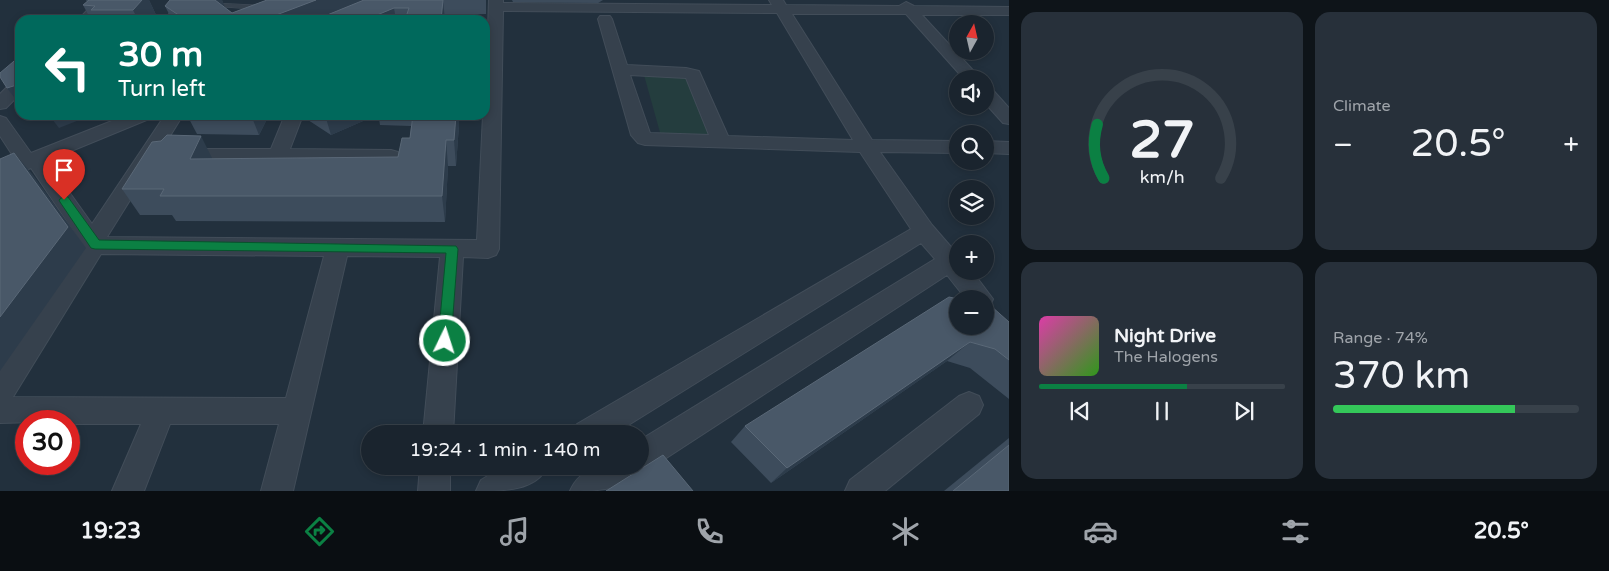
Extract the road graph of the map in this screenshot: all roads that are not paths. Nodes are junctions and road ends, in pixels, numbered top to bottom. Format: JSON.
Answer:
{"nodes":[{"id":1,"x":105,"y":0,"type":"edge"},
{"id":2,"x":900,"y":0,"type":"edge"},
{"id":3,"x":192,"y":5,"type":"edge"},
{"id":4,"x":201,"y":5,"type":"edge"},
{"id":5,"x":497,"y":9,"type":"edge"},
{"id":6,"x":783,"y":10,"type":"edge"},
{"id":7,"x":912,"y":11,"type":"junction"},
{"id":8,"x":616,"y":12,"type":"edge"},
{"id":9,"x":1009,"y":12,"type":"edge"},
{"id":10,"x":90,"y":15,"type":"edge"},
{"id":11,"x":171,"y":15,"type":"edge"},
{"id":12,"x":227,"y":15,"type":"edge"},
{"id":13,"x":620,"y":70,"type":"junction"},
{"id":14,"x":965,"y":70,"type":"edge"},
{"id":15,"x":15,"y":89,"type":"edge"},
{"id":16,"x":994,"y":102,"type":"edge"},
{"id":17,"x":0,"y":104,"type":"edge"},
{"id":18,"x":1009,"y":119,"type":"edge"},
{"id":19,"x":131,"y":120,"type":"edge"},
{"id":20,"x":171,"y":120,"type":"edge"},
{"id":21,"x":292,"y":120,"type":"edge"},
{"id":22,"x":0,"y":122,"type":"edge"},
{"id":23,"x":720,"y":141,"type":"junction"},
{"id":24,"x":866,"y":146,"type":"junction"},
{"id":25,"x":949,"y":147,"type":"edge"},
{"id":26,"x":994,"y":148,"type":"edge"},
{"id":27,"x":1009,"y":148,"type":"edge"},
{"id":28,"x":148,"y":155,"type":"junction"},
{"id":29,"x":391,"y":156,"type":"edge"},
{"id":30,"x":31,"y":160,"type":"junction"},
{"id":31,"x":274,"y":163,"type":"junction"},
{"id":32,"x":0,"y":173,"type":"edge"},
{"id":33,"x":924,"y":230,"type":"junction"},
{"id":34,"x":94,"y":243,"type":"junction"},
{"id":35,"x":338,"y":248,"type":"junction"},
{"id":36,"x":452,"y":249,"type":"junction"},
{"id":37,"x":949,"y":262,"type":"joint"},
{"id":38,"x":965,"y":280,"type":"edge"},
{"id":39,"x":973,"y":290,"type":"edge"},
{"id":40,"x":0,"y":393,"type":"edge"},
{"id":41,"x":969,"y":405,"type":"dead end"},
{"id":42,"x":0,"y":410,"type":"edge"},
{"id":43,"x":161,"y":410,"type":"junction"},
{"id":44,"x":297,"y":411,"type":"junction"},
{"id":45,"x":439,"y":425,"type":"edge"},
{"id":46,"x":602,"y":425,"type":"edge"},
{"id":47,"x":649,"y":451,"type":"edge"},
{"id":48,"x":435,"y":475,"type":"edge"},
{"id":49,"x":518,"y":475,"type":"edge"},
{"id":50,"x":611,"y":475,"type":"edge"},
{"id":51,"x":128,"y":491,"type":"edge"},
{"id":52,"x":277,"y":491,"type":"edge"},
{"id":53,"x":434,"y":491,"type":"edge"},
{"id":54,"x":492,"y":491,"type":"edge"},
{"id":55,"x":586,"y":491,"type":"edge"},
{"id":56,"x":861,"y":491,"type":"edge"}],
"edges":[{"from":1,"to":10,"type":"street"},
{"from":2,"to":7,"type":"street"},
{"from":3,"to":11,"type":"lane"},
{"from":4,"to":12,"type":"lane"},
{"from":5,"to":8,"type":"street"},
{"from":5,"to":36,"type":"street"},
{"from":6,"to":7,"type":"street"},
{"from":6,"to":8,"type":"street"},
{"from":6,"to":24,"type":"street"},
{"from":7,"to":9,"type":"street"},
{"from":7,"to":14,"type":"street"},
{"from":8,"to":13,"type":"street"},
{"from":13,"to":23,"type":"street"},
{"from":13,"to":23,"type":"street"},
{"from":15,"to":17,"type":"street"},
{"from":16,"to":18,"type":"street"},
{"from":19,"to":30,"type":"street"},
{"from":20,"to":28,"type":"street"},
{"from":21,"to":31,"type":"street"},
{"from":22,"to":30,"type":"street"},
{"from":23,"to":24,"type":"street"},
{"from":24,"to":25,"type":"street"},
{"from":24,"to":33,"type":"street"},
{"from":26,"to":27,"type":"street"},
{"from":28,"to":31,"type":"street"},
{"from":28,"to":34,"type":"street"},
{"from":29,"to":31,"type":"street"},
{"from":30,"to":32,"type":"street"},
{"from":30,"to":34,"type":"street"},
{"from":33,"to":37,"type":"street"},
{"from":33,"to":46,"type":"street"},
{"from":34,"to":35,"type":"street"},
{"from":34,"to":40,"type":"street"},
{"from":35,"to":36,"type":"street"},
{"from":35,"to":44,"type":"street"},
{"from":36,"to":45,"type":"street"},
{"from":37,"to":47,"type":"street"},
{"from":38,"to":39,"type":"street"},
{"from":41,"to":56,"type":"street"},
{"from":42,"to":43,"type":"street"},
{"from":43,"to":44,"type":"street"},
{"from":43,"to":51,"type":"street"},
{"from":44,"to":52,"type":"street"},
{"from":48,"to":53,"type":"street"},
{"from":49,"to":54,"type":"street"},
{"from":50,"to":55,"type":"street"}]}
